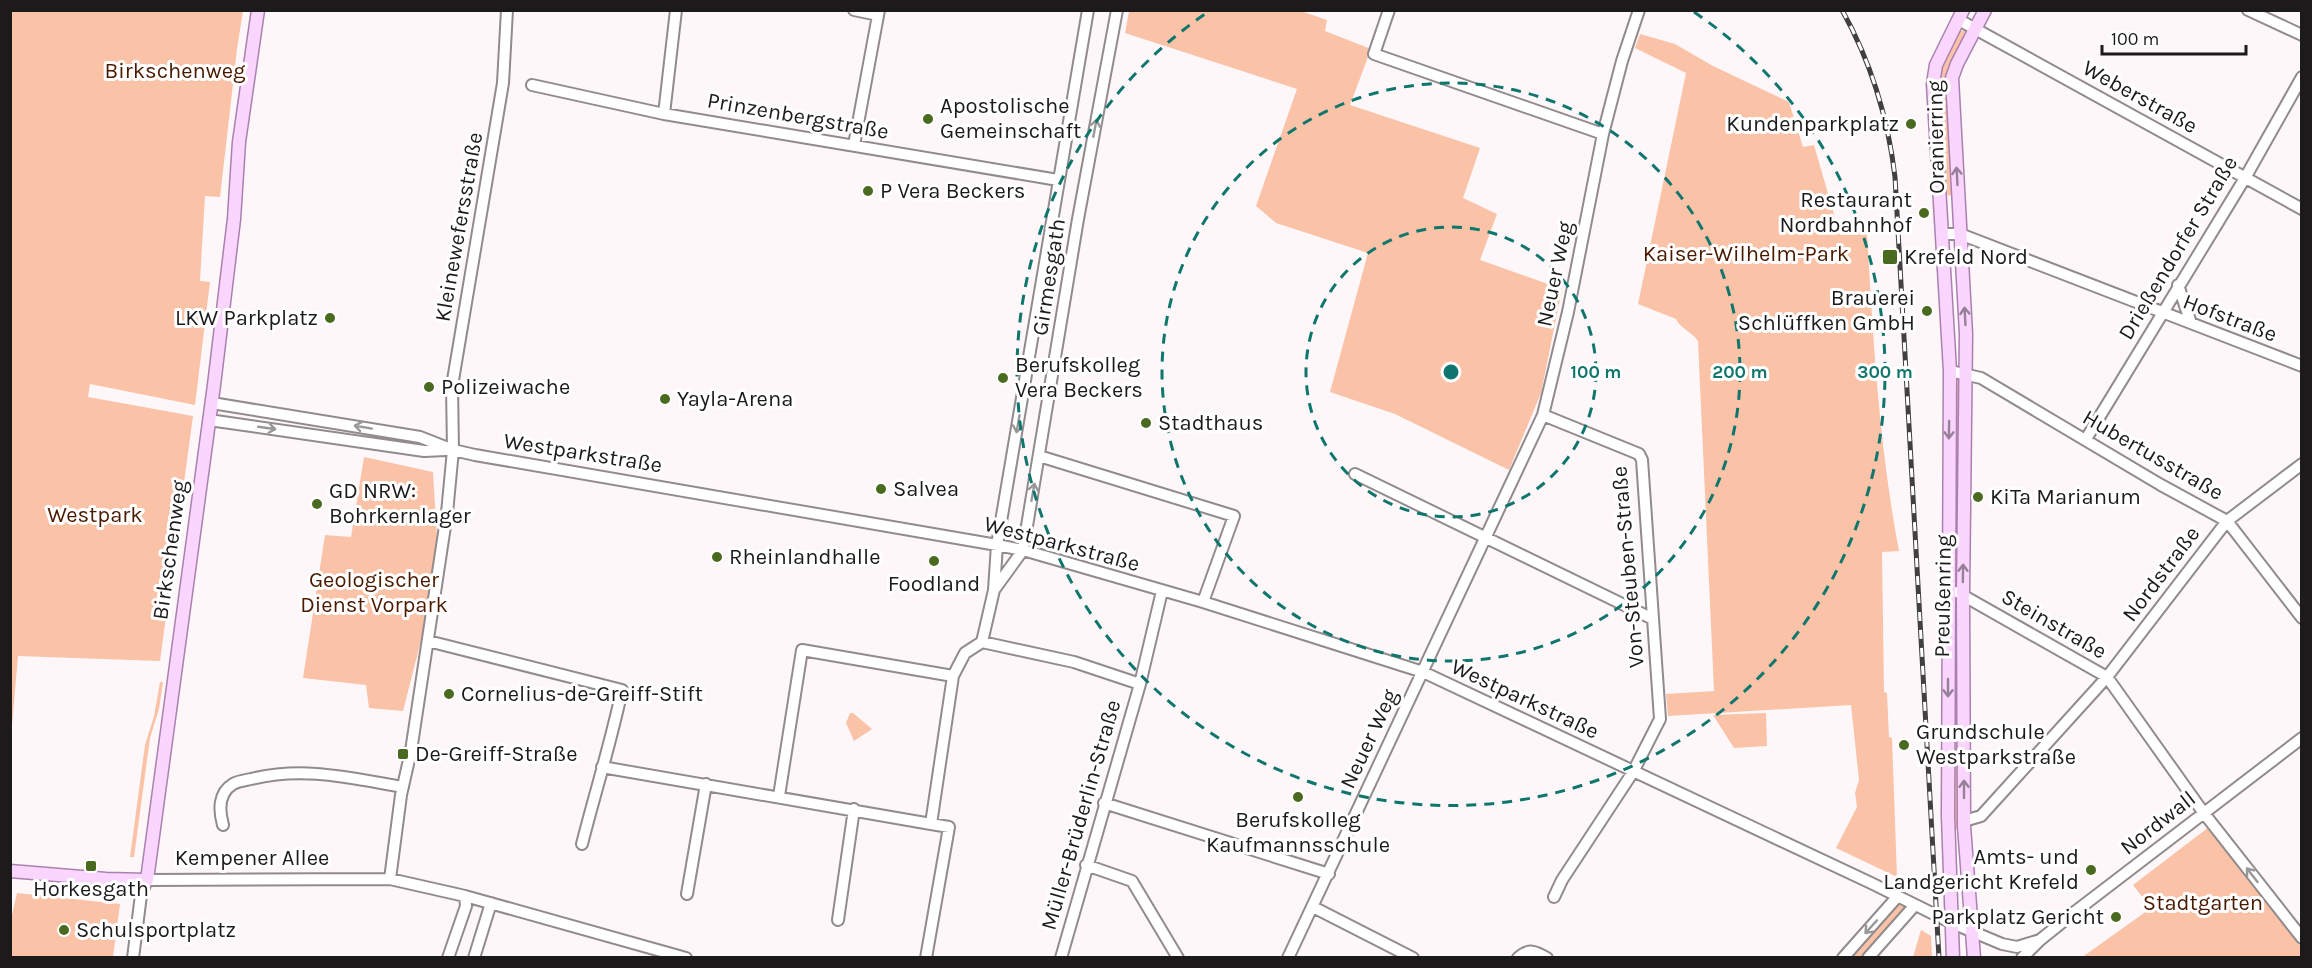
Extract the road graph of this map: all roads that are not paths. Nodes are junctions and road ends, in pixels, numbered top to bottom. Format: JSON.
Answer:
{"nodes":[{"id":1,"x":258,"y":10,"type":"edge"},
{"id":2,"x":507,"y":10,"type":"edge"},
{"id":3,"x":676,"y":10,"type":"edge"},
{"id":4,"x":854,"y":10,"type":"edge"},
{"id":5,"x":1088,"y":10,"type":"edge"},
{"id":6,"x":1117,"y":10,"type":"edge"},
{"id":7,"x":1389,"y":10,"type":"edge"},
{"id":8,"x":1639,"y":10,"type":"edge"},
{"id":9,"x":1985,"y":10,"type":"edge"},
{"id":10,"x":2248,"y":10,"type":"edge"},
{"id":11,"x":879,"y":13,"type":"edge"},
{"id":12,"x":1961,"y":15,"type":"edge"},
{"id":13,"x":1976,"y":29,"type":"junction"},
{"id":14,"x":2301,"y":35,"type":"edge"},
{"id":15,"x":2301,"y":77,"type":"edge"},
{"id":16,"x":532,"y":85,"type":"dead end"},
{"id":17,"x":664,"y":114,"type":"junction"},
{"id":18,"x":1603,"y":134,"type":"junction"},
{"id":19,"x":854,"y":146,"type":"junction"},
{"id":20,"x":2245,"y":178,"type":"junction"},
{"id":21,"x":1058,"y":180,"type":"junction"},
{"id":22,"x":2301,"y":208,"type":"edge"},
{"id":23,"x":1942,"y":234,"type":"junction"},
{"id":24,"x":1960,"y":234,"type":"junction"},
{"id":25,"x":2178,"y":285,"type":"junction"},
{"id":26,"x":2161,"y":312,"type":"junction"},
{"id":27,"x":2191,"y":324,"type":"junction"},
{"id":28,"x":2301,"y":366,"type":"edge"},
{"id":29,"x":1950,"y":371,"type":"junction"},
{"id":30,"x":1967,"y":374,"type":"junction"},
{"id":31,"x":212,"y":403,"type":"junction"},
{"id":32,"x":1544,"y":415,"type":"junction"},
{"id":33,"x":209,"y":420,"type":"junction"},
{"id":34,"x":2086,"y":439,"type":"junction"},
{"id":35,"x":453,"y":450,"type":"junction"},
{"id":36,"x":1039,"y":456,"type":"junction"},
{"id":37,"x":2301,"y":464,"type":"edge"},
{"id":38,"x":1355,"y":474,"type":"dead end"},
{"id":39,"x":2227,"y":520,"type":"junction"},
{"id":40,"x":1486,"y":538,"type":"junction"},
{"id":41,"x":997,"y":544,"type":"junction"},
{"id":42,"x":1023,"y":550,"type":"junction"},
{"id":43,"x":994,"y":590,"type":"junction"},
{"id":44,"x":1948,"y":590,"type":"junction"},
{"id":45,"x":1162,"y":591,"type":"junction"},
{"id":46,"x":1963,"y":594,"type":"junction"},
{"id":47,"x":1203,"y":602,"type":"junction"},
{"id":48,"x":2301,"y":618,"type":"edge"},
{"id":49,"x":1653,"y":619,"type":"junction"},
{"id":50,"x":428,"y":641,"type":"junction"},
{"id":51,"x":982,"y":642,"type":"junction"},
{"id":52,"x":1423,"y":672,"type":"junction"},
{"id":53,"x":953,"y":676,"type":"junction"},
{"id":54,"x":2107,"y":677,"type":"junction"},
{"id":55,"x":1140,"y":684,"type":"junction"},
{"id":56,"x":2301,"y":738,"type":"edge"},
{"id":57,"x":602,"y":767,"type":"junction"},
{"id":58,"x":1633,"y":772,"type":"junction"},
{"id":59,"x":706,"y":784,"type":"junction"},
{"id":60,"x":403,"y":787,"type":"junction"},
{"id":61,"x":780,"y":796,"type":"junction"},
{"id":62,"x":1104,"y":803,"type":"junction"},
{"id":63,"x":854,"y":809,"type":"junction"},
{"id":64,"x":2203,"y":812,"type":"junction"},
{"id":65,"x":1964,"y":821,"type":"junction"},
{"id":66,"x":931,"y":824,"type":"junction"},
{"id":67,"x":223,"y":825,"type":"dead end"},
{"id":68,"x":582,"y":844,"type":"dead end"},
{"id":69,"x":1086,"y":864,"type":"junction"},
{"id":70,"x":10,"y":871,"type":"edge"},
{"id":71,"x":1329,"y":874,"type":"junction"},
{"id":72,"x":390,"y":879,"type":"junction"},
{"id":73,"x":147,"y":880,"type":"junction"},
{"id":74,"x":687,"y":894,"type":"dead end"},
{"id":75,"x":465,"y":896,"type":"junction"},
{"id":76,"x":1898,"y":896,"type":"junction"},
{"id":77,"x":1554,"y":897,"type":"dead end"},
{"id":78,"x":491,"y":903,"type":"junction"},
{"id":79,"x":1915,"y":905,"type":"junction"},
{"id":80,"x":1313,"y":908,"type":"junction"},
{"id":81,"x":838,"y":920,"type":"dead end"},
{"id":82,"x":1952,"y":923,"type":"junction"},
{"id":83,"x":1972,"y":931,"type":"junction"},
{"id":84,"x":2301,"y":938,"type":"edge"},
{"id":85,"x":2040,"y":940,"type":"junction"},
{"id":86,"x":133,"y":957,"type":"edge"},
{"id":87,"x":448,"y":957,"type":"edge"},
{"id":88,"x":474,"y":957,"type":"edge"},
{"id":89,"x":686,"y":957,"type":"edge"},
{"id":90,"x":926,"y":957,"type":"edge"},
{"id":91,"x":1060,"y":957,"type":"edge"},
{"id":92,"x":1178,"y":957,"type":"edge"},
{"id":93,"x":1288,"y":957,"type":"edge"},
{"id":94,"x":1413,"y":957,"type":"edge"},
{"id":95,"x":1518,"y":957,"type":"edge"},
{"id":96,"x":1547,"y":957,"type":"edge"},
{"id":97,"x":1844,"y":957,"type":"edge"},
{"id":98,"x":1868,"y":957,"type":"edge"},
{"id":99,"x":1953,"y":957,"type":"edge"},
{"id":100,"x":1974,"y":957,"type":"edge"},
{"id":101,"x":2022,"y":957,"type":"edge"}],
"edges":[{"from":1,"to":31,"type":"main road","name":"Birkschenweg"},
{"from":2,"to":35,"type":"street","name":"Kleinewefersstraße"},
{"from":3,"to":17,"type":"street"},
{"from":4,"to":11,"type":"street"},
{"from":5,"to":21,"type":"street","name":"Girmesgath"},
{"from":36,"to":6,"type":"street","name":"Girmesgath","one_way":true},
{"from":7,"to":18,"type":"street"},
{"from":8,"to":18,"type":"street","name":"Neuer Weg"},
{"from":9,"to":13,"type":"main road","name":"Oranierring"},
{"from":10,"to":14,"type":"street"},
{"from":11,"to":19,"type":"street"},
{"from":12,"to":13,"type":"street","name":"Weberstraße"},
{"from":12,"to":23,"type":"main road","name":"Oranierring"},
{"from":13,"to":20,"type":"street","name":"Weberstraße"},
{"from":24,"to":13,"type":"main road","name":"Oranierring","one_way":true},
{"from":15,"to":20,"type":"street","name":"Drießendorfer Straße"},
{"from":16,"to":17,"type":"street","name":"Prinzenbergstraße"},
{"from":17,"to":19,"type":"street","name":"Prinzenbergstraße"},
{"from":18,"to":32,"type":"street","name":"Neuer Weg"},
{"from":19,"to":21,"type":"street","name":"Prinzenbergstraße"},
{"from":20,"to":22,"type":"street","name":"Weberstraße"},
{"from":20,"to":25,"type":"street","name":"Drießendorfer Straße"},
{"from":21,"to":41,"type":"street","name":"Girmesgath","one_way":true},
{"from":23,"to":24,"type":"street","name":"Hofstraße"},
{"from":23,"to":29,"type":"main road","name":"Preußenring"},
{"from":24,"to":26,"type":"street","name":"Hofstraße"},
{"from":30,"to":24,"type":"main road","name":"Preußenring","one_way":true},
{"from":25,"to":26,"type":"street","name":"Drießendorfer Straße"},
{"from":25,"to":27,"type":"street"},
{"from":26,"to":27,"type":"street","name":"Hofstraße"},
{"from":26,"to":34,"type":"street","name":"Drießendorfer Straße"},
{"from":27,"to":28,"type":"street","name":"Hofstraße"},
{"from":29,"to":30,"type":"street","name":"Hubertusstraße"},
{"from":29,"to":44,"type":"main road","name":"Preußenring","one_way":true},
{"from":30,"to":34,"type":"street","name":"Hubertusstraße"},
{"from":46,"to":30,"type":"main road","name":"Preußenring","one_way":true},
{"from":31,"to":33,"type":"main road","name":"Birkschenweg"},
{"from":35,"to":31,"type":"street","name":"Westparkstraße","one_way":true},
{"from":32,"to":40,"type":"street","name":"Neuer Weg"},
{"from":32,"to":49,"type":"street","name":"Von-Steuben-Straße"},
{"from":33,"to":35,"type":"street","name":"Westparkstraße","one_way":true},
{"from":33,"to":73,"type":"main road","name":"Birkschenweg"},
{"from":34,"to":39,"type":"street","name":"Hubertusstraße"},
{"from":35,"to":41,"type":"street","name":"Westparkstraße"},
{"from":35,"to":50,"type":"street"},
{"from":42,"to":36,"type":"street","name":"Girmesgath","one_way":true},
{"from":36,"to":47,"type":"street"},
{"from":37,"to":39,"type":"street","name":"Nordstraße"},
{"from":38,"to":40,"type":"street"},
{"from":39,"to":48,"type":"street","name":"Hubertusstraße"},
{"from":39,"to":54,"type":"street","name":"Nordstraße"},
{"from":40,"to":49,"type":"street"},
{"from":40,"to":52,"type":"street","name":"Neuer Weg"},
{"from":41,"to":42,"type":"street","name":"Westparkstraße"},
{"from":41,"to":43,"type":"street","name":"Girmesgath"},
{"from":42,"to":43,"type":"street"},
{"from":42,"to":45,"type":"street","name":"Westparkstraße"},
{"from":43,"to":51,"type":"street"},
{"from":44,"to":46,"type":"street","name":"Steinstraße"},
{"from":44,"to":82,"type":"main road","name":"Preußenring","one_way":true},
{"from":45,"to":47,"type":"street","name":"Westparkstraße"},
{"from":45,"to":55,"type":"street","name":"Müller-Brüderlin-Straße"},
{"from":46,"to":54,"type":"street","name":"Steinstraße"},
{"from":65,"to":46,"type":"main road","name":"Preußenring","one_way":true},
{"from":47,"to":52,"type":"street","name":"Westparkstraße"},
{"from":49,"to":58,"type":"street","name":"Von-Steuben-Straße"},
{"from":50,"to":57,"type":"street"},
{"from":50,"to":60,"type":"street"},
{"from":51,"to":53,"type":"street"},
{"from":51,"to":55,"type":"street","name":"Müller-Brüderlin-Straße"},
{"from":52,"to":58,"type":"street","name":"Westparkstraße"},
{"from":52,"to":71,"type":"street","name":"Neuer Weg"},
{"from":53,"to":61,"type":"street"},
{"from":53,"to":66,"type":"street"},
{"from":54,"to":64,"type":"street","name":"Steinstraße"},
{"from":54,"to":65,"type":"street","name":"Nordstraße"},
{"from":55,"to":62,"type":"street","name":"Müller-Brüderlin-Straße"},
{"from":56,"to":64,"type":"street","name":"Nordwall"},
{"from":57,"to":59,"type":"street"},
{"from":57,"to":68,"type":"street"},
{"from":58,"to":76,"type":"street","name":"Westparkstraße"},
{"from":58,"to":77,"type":"street"},
{"from":59,"to":61,"type":"street"},
{"from":59,"to":74,"type":"street"},
{"from":60,"to":67,"type":"street"},
{"from":60,"to":72,"type":"street"},
{"from":61,"to":63,"type":"street"},
{"from":62,"to":69,"type":"street","name":"Müller-Brüderlin-Straße"},
{"from":62,"to":71,"type":"street"},
{"from":63,"to":66,"type":"street"},
{"from":63,"to":81,"type":"street"},
{"from":84,"to":64,"type":"street","name":"Steinstraße","one_way":true},
{"from":64,"to":85,"type":"street","name":"Nordwall"},
{"from":65,"to":83,"type":"main road","name":"Preußenring"},
{"from":66,"to":90,"type":"street"},
{"from":69,"to":91,"type":"street","name":"Müller-Brüderlin-Straße"},
{"from":69,"to":92,"type":"street"},
{"from":70,"to":73,"type":"main road","name":"Kempener Allee"},
{"from":71,"to":80,"type":"street","name":"Neuer Weg"},
{"from":72,"to":73,"type":"street","name":"Kempener Allee"},
{"from":72,"to":75,"type":"street","name":"Kempener Allee"},
{"from":73,"to":86,"type":"street"},
{"from":75,"to":78,"type":"street","name":"Kempener Allee"},
{"from":75,"to":87,"type":"street"},
{"from":76,"to":79,"type":"street","name":"Westparkstraße"},
{"from":76,"to":97,"type":"street","one_way":true},
{"from":78,"to":88,"type":"street"},
{"from":78,"to":89,"type":"street","name":"Kempener Allee"},
{"from":79,"to":82,"type":"street","name":"Westparkstraße"},
{"from":79,"to":98,"type":"street"},
{"from":80,"to":93,"type":"street","name":"Neuer Weg"},
{"from":80,"to":94,"type":"street"},
{"from":82,"to":83,"type":"street","name":"Nordwall"},
{"from":82,"to":99,"type":"main road","name":"Preußenring"},
{"from":83,"to":85,"type":"street","name":"Nordwall"},
{"from":83,"to":100,"type":"main road","name":"Preußenring"},
{"from":85,"to":101,"type":"street","name":"Nordwall"},
{"from":95,"to":96,"type":"street"}]}
